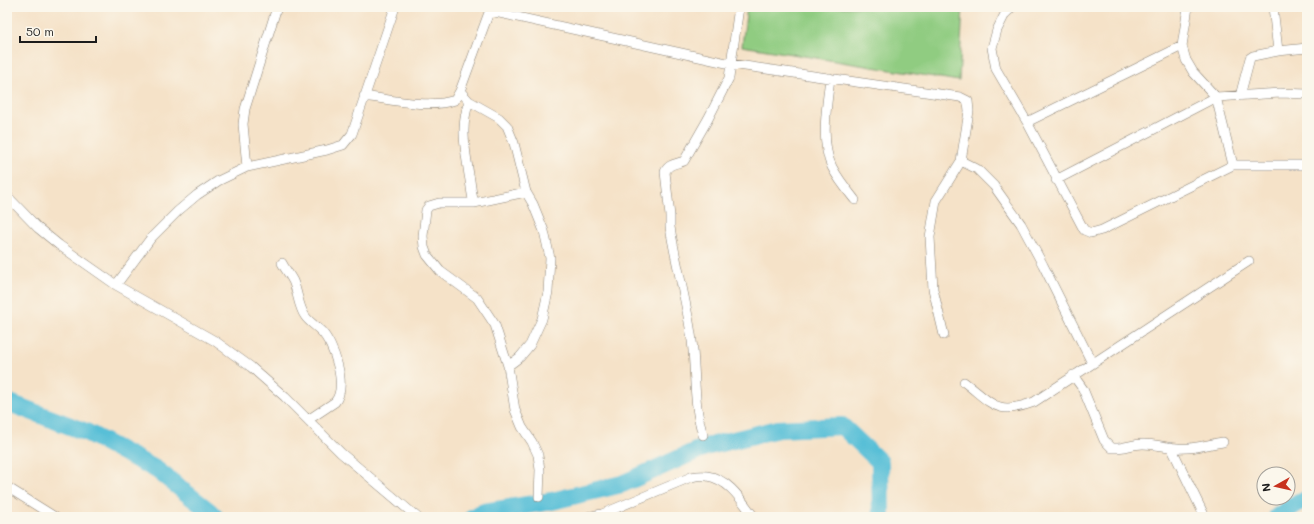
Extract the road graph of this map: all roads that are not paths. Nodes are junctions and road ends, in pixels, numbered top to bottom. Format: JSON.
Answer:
{"nodes":[{"id":1,"x":277,"y":7,"type":"edge"},
{"id":2,"x":395,"y":7,"type":"edge"},
{"id":3,"x":739,"y":7,"type":"edge"},
{"id":4,"x":1012,"y":7,"type":"edge"},
{"id":5,"x":1188,"y":7,"type":"edge"},
{"id":6,"x":1273,"y":7,"type":"edge"},
{"id":7,"x":490,"y":9,"type":"edge"},
{"id":8,"x":1182,"y":46,"type":"junction"},
{"id":9,"x":1307,"y":48,"type":"edge"},
{"id":10,"x":1278,"y":51,"type":"junction"},
{"id":11,"x":731,"y":64,"type":"junction"},
{"id":12,"x":830,"y":78,"type":"junction"},
{"id":13,"x":460,"y":91,"type":"junction"},
{"id":14,"x":1307,"y":94,"type":"edge"},
{"id":15,"x":364,"y":96,"type":"junction"},
{"id":16,"x":1240,"y":96,"type":"junction"},
{"id":17,"x":1216,"y":98,"type":"junction"},
{"id":18,"x":469,"y":101,"type":"junction"},
{"id":19,"x":1027,"y":122,"type":"junction"},
{"id":20,"x":961,"y":161,"type":"junction"},
{"id":21,"x":1233,"y":165,"type":"junction"},
{"id":22,"x":1307,"y":165,"type":"edge"},
{"id":23,"x":247,"y":167,"type":"junction"},
{"id":24,"x":1056,"y":180,"type":"junction"},
{"id":25,"x":526,"y":192,"type":"junction"},
{"id":26,"x":7,"y":196,"type":"edge"},
{"id":27,"x":855,"y":200,"type":"dead end"},
{"id":28,"x":474,"y":203,"type":"junction"},
{"id":29,"x":1249,"y":261,"type":"dead end"},
{"id":30,"x":282,"y":263,"type":"dead end"},
{"id":31,"x":116,"y":285,"type":"junction"},
{"id":32,"x":944,"y":335,"type":"dead end"},
{"id":33,"x":1092,"y":363,"type":"junction"},
{"id":34,"x":508,"y":366,"type":"junction"},
{"id":35,"x":1073,"y":375,"type":"junction"},
{"id":36,"x":964,"y":382,"type":"dead end"},
{"id":37,"x":308,"y":420,"type":"junction"},
{"id":38,"x":703,"y":435,"type":"dead end"},
{"id":39,"x":1223,"y":442,"type":"dead end"},
{"id":40,"x":1171,"y":447,"type":"junction"},
{"id":41,"x":7,"y":487,"type":"edge"},
{"id":42,"x":539,"y":497,"type":"dead end"},
{"id":43,"x":56,"y":517,"type":"edge"},
{"id":44,"x":417,"y":517,"type":"edge"},
{"id":45,"x":587,"y":517,"type":"edge"},
{"id":46,"x":754,"y":517,"type":"edge"},
{"id":47,"x":1205,"y":517,"type":"edge"}],
"edges":[{"from":1,"to":23,"type":"street"},
{"from":2,"to":15,"type":"street"},
{"from":3,"to":11,"type":"street"},
{"from":4,"to":19,"type":"street"},
{"from":5,"to":8,"type":"street"},
{"from":6,"to":10,"type":"street"},
{"from":7,"to":11,"type":"street"},
{"from":7,"to":13,"type":"street"},
{"from":8,"to":17,"type":"street"},
{"from":8,"to":19,"type":"street"},
{"from":9,"to":10,"type":"street"},
{"from":10,"to":16,"type":"street"},
{"from":11,"to":12,"type":"street"},
{"from":11,"to":38,"type":"street"},
{"from":12,"to":20,"type":"street"},
{"from":12,"to":27,"type":"street"},
{"from":13,"to":15,"type":"street"},
{"from":13,"to":18,"type":"street"},
{"from":14,"to":16,"type":"street"},
{"from":15,"to":23,"type":"street"},
{"from":16,"to":17,"type":"street"},
{"from":17,"to":21,"type":"street"},
{"from":17,"to":24,"type":"street"},
{"from":18,"to":25,"type":"street"},
{"from":18,"to":28,"type":"street"},
{"from":19,"to":24,"type":"street"},
{"from":20,"to":32,"type":"street"},
{"from":20,"to":33,"type":"street"},
{"from":21,"to":22,"type":"street"},
{"from":21,"to":24,"type":"street"},
{"from":23,"to":31,"type":"street"},
{"from":25,"to":28,"type":"street"},
{"from":25,"to":34,"type":"street"},
{"from":26,"to":31,"type":"street"},
{"from":28,"to":34,"type":"street"},
{"from":29,"to":33,"type":"street"},
{"from":30,"to":37,"type":"street"},
{"from":31,"to":37,"type":"street"},
{"from":33,"to":35,"type":"street"},
{"from":34,"to":42,"type":"street"},
{"from":35,"to":36,"type":"street"},
{"from":35,"to":40,"type":"street"},
{"from":37,"to":44,"type":"street"},
{"from":39,"to":40,"type":"street"},
{"from":40,"to":47,"type":"street"},
{"from":41,"to":43,"type":"street"},
{"from":45,"to":46,"type":"street"}]}
